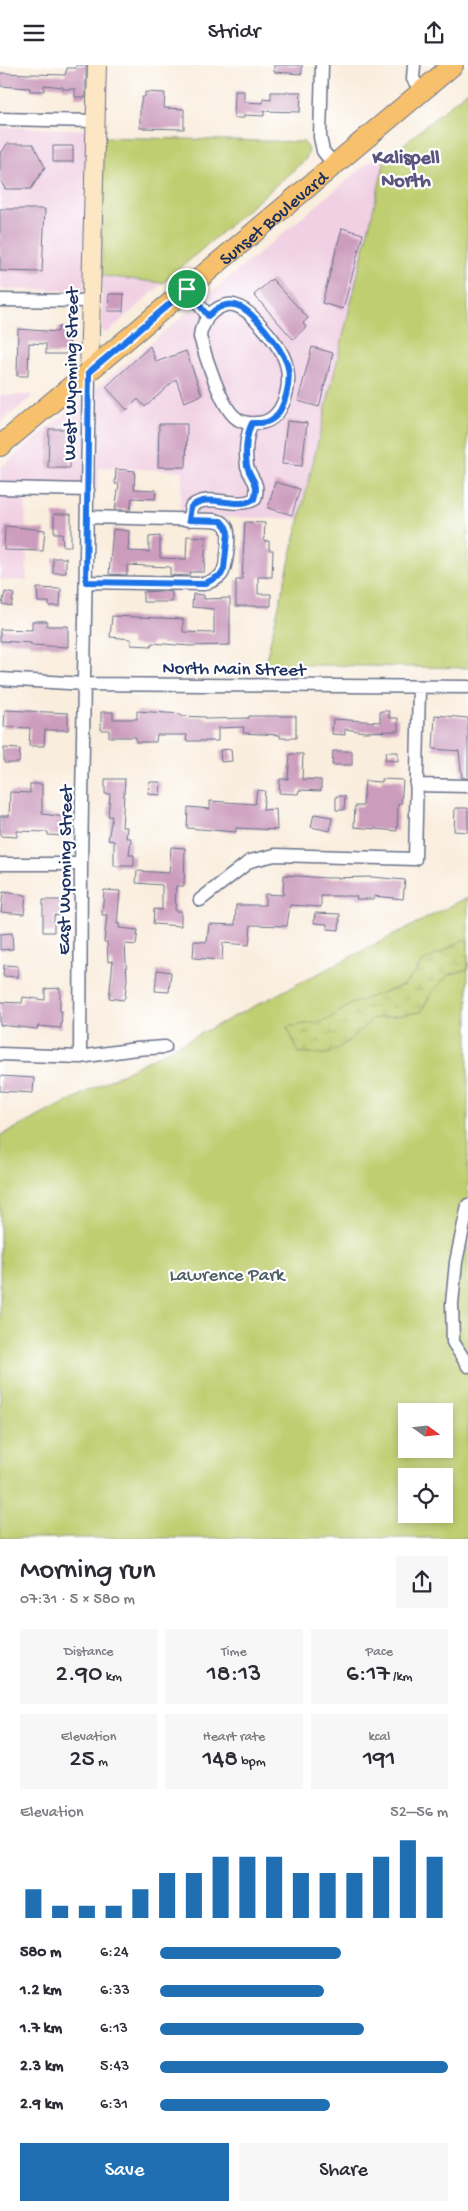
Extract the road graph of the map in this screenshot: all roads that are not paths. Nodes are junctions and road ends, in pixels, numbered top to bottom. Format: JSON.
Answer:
{"nodes":[{"id":1,"x":97,"y":65,"type":"edge"},
{"id":2,"x":322,"y":65,"type":"edge"},
{"id":3,"x":414,"y":65,"type":"edge"},
{"id":4,"x":453,"y":65,"type":"edge"},
{"id":5,"x":422,"y":92,"type":"junction"},
{"id":6,"x":0,"y":119,"type":"edge"},
{"id":7,"x":96,"y":121,"type":"junction"},
{"id":8,"x":335,"y":166,"type":"junction"},
{"id":9,"x":187,"y":289,"type":"junction"},
{"id":10,"x":0,"y":300,"type":"edge"},
{"id":11,"x":91,"y":301,"type":"junction"},
{"id":12,"x":208,"y":316,"type":"junction"},
{"id":13,"x":89,"y":372,"type":"junction"},
{"id":14,"x":252,"y":423,"type":"junction"},
{"id":15,"x":0,"y":446,"type":"edge"},
{"id":16,"x":0,"y":488,"type":"edge"},
{"id":17,"x":88,"y":489,"type":"junction"},
{"id":18,"x":87,"y":517,"type":"junction"},
{"id":19,"x":189,"y":520,"type":"junction"},
{"id":20,"x":86,"y":582,"type":"junction"},
{"id":21,"x":0,"y":679,"type":"edge"},
{"id":22,"x":84,"y":684,"type":"junction"},
{"id":23,"x":418,"y":687,"type":"junction"},
{"id":24,"x":468,"y":687,"type":"edge"},
{"id":25,"x":416,"y":785,"type":"junction"},
{"id":26,"x":468,"y":786,"type":"edge"},
{"id":27,"x":0,"y":864,"type":"edge"},
{"id":28,"x":81,"y":864,"type":"junction"},
{"id":29,"x":200,"y":900,"type":"dead end"},
{"id":30,"x":165,"y":1047,"type":"dead end"},
{"id":31,"x":0,"y":1054,"type":"edge"},
{"id":32,"x":80,"y":1057,"type":"junction"},
{"id":33,"x":468,"y":1205,"type":"edge"},
{"id":34,"x":468,"y":1365,"type":"edge"}],
"edges":[{"from":1,"to":7,"type":"street","name":"West Wyoming Street"},
{"from":2,"to":8,"type":"street"},
{"from":3,"to":5,"type":"street"},
{"from":4,"to":5,"type":"main road","name":"Sunset Boulevard"},
{"from":5,"to":8,"type":"main road","name":"Sunset Boulevard"},
{"from":6,"to":7,"type":"street"},
{"from":7,"to":11,"type":"street","name":"West Wyoming Street"},
{"from":8,"to":9,"type":"main road","name":"Sunset Boulevard"},
{"from":9,"to":12,"type":"street"},
{"from":9,"to":13,"type":"main road","name":"Sunset Boulevard"},
{"from":10,"to":11,"type":"street"},
{"from":11,"to":13,"type":"street","name":"West Wyoming Street"},
{"from":12,"to":14,"type":"street"},
{"from":12,"to":14,"type":"street"},
{"from":13,"to":15,"type":"main road","name":"Sunset Boulevard"},
{"from":13,"to":17,"type":"street","name":"West Wyoming Street"},
{"from":14,"to":19,"type":"street"},
{"from":16,"to":17,"type":"street"},
{"from":17,"to":18,"type":"street","name":"West Wyoming Street"},
{"from":18,"to":19,"type":"street"},
{"from":18,"to":20,"type":"street","name":"West Wyoming Street"},
{"from":19,"to":20,"type":"street"},
{"from":20,"to":22,"type":"street","name":"West Wyoming Street"},
{"from":21,"to":22,"type":"street","name":"North Main Street"},
{"from":22,"to":23,"type":"street","name":"North Main Street"},
{"from":22,"to":28,"type":"street","name":"East Wyoming Street"},
{"from":23,"to":24,"type":"street","name":"North Main Street"},
{"from":23,"to":25,"type":"street"},
{"from":25,"to":26,"type":"street"},
{"from":25,"to":29,"type":"street"},
{"from":27,"to":28,"type":"street"},
{"from":28,"to":32,"type":"street","name":"East Wyoming Street"},
{"from":30,"to":32,"type":"street"},
{"from":31,"to":32,"type":"street"},
{"from":33,"to":34,"type":"street"}]}
